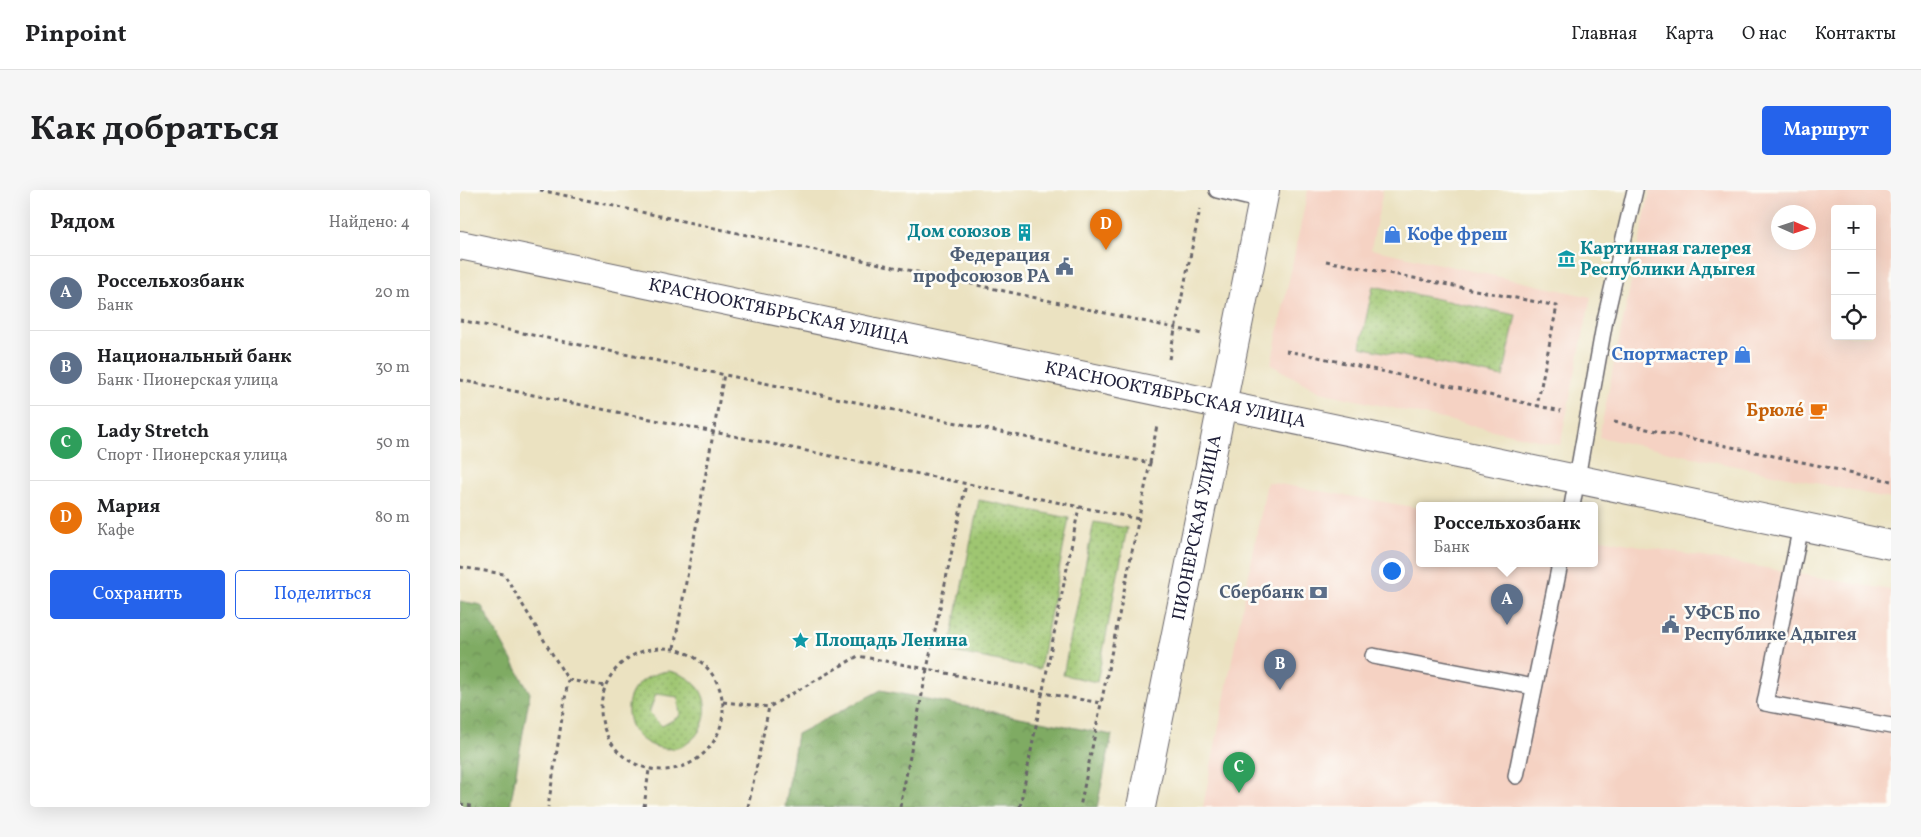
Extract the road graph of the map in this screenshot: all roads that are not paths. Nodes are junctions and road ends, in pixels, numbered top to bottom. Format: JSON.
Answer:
{"nodes":[{"id":1,"x":1217,"y":190,"type":"edge"},
{"id":2,"x":1635,"y":190,"type":"edge"},
{"id":3,"x":1264,"y":195,"type":"edge"},
{"id":4,"x":460,"y":246,"type":"edge"},
{"id":5,"x":1222,"y":405,"type":"junction"},
{"id":6,"x":1577,"y":480,"type":"junction"},
{"id":7,"x":1573,"y":502,"type":"edge"},
{"id":8,"x":1801,"y":526,"type":"junction"},
{"id":9,"x":1891,"y":545,"type":"edge"},
{"id":10,"x":1559,"y":567,"type":"edge"},
{"id":11,"x":1373,"y":656,"type":"dead end"},
{"id":12,"x":1534,"y":687,"type":"junction"},
{"id":13,"x":1891,"y":726,"type":"edge"},
{"id":14,"x":1516,"y":776,"type":"dead end"},
{"id":15,"x":1141,"y":807,"type":"edge"}],
"edges":[{"from":1,"to":3,"type":"lane"},
{"from":2,"to":6,"type":"lane"},
{"from":3,"to":5,"type":"main road","name":"ПИОНЕРСКАЯ УЛИЦА"},
{"from":4,"to":5,"type":"main road","name":"КРАСНООКТЯБРЬСКАЯ УЛИЦА"},
{"from":5,"to":6,"type":"main road","name":"КРАСНООКТЯБРЬСКАЯ УЛИЦА"},
{"from":5,"to":15,"type":"main road","name":"ПИОНЕРСКАЯ УЛИЦА"},
{"from":6,"to":7,"type":"lane"},
{"from":6,"to":8,"type":"main road","name":"КРАСНООКТЯБРЬСКАЯ УЛИЦА"},
{"from":8,"to":9,"type":"main road","name":"КРАСНООКТЯБРЬСКАЯ УЛИЦА"},
{"from":8,"to":13,"type":"lane"},
{"from":10,"to":12,"type":"lane"},
{"from":11,"to":12,"type":"lane"},
{"from":12,"to":14,"type":"lane"}]}
